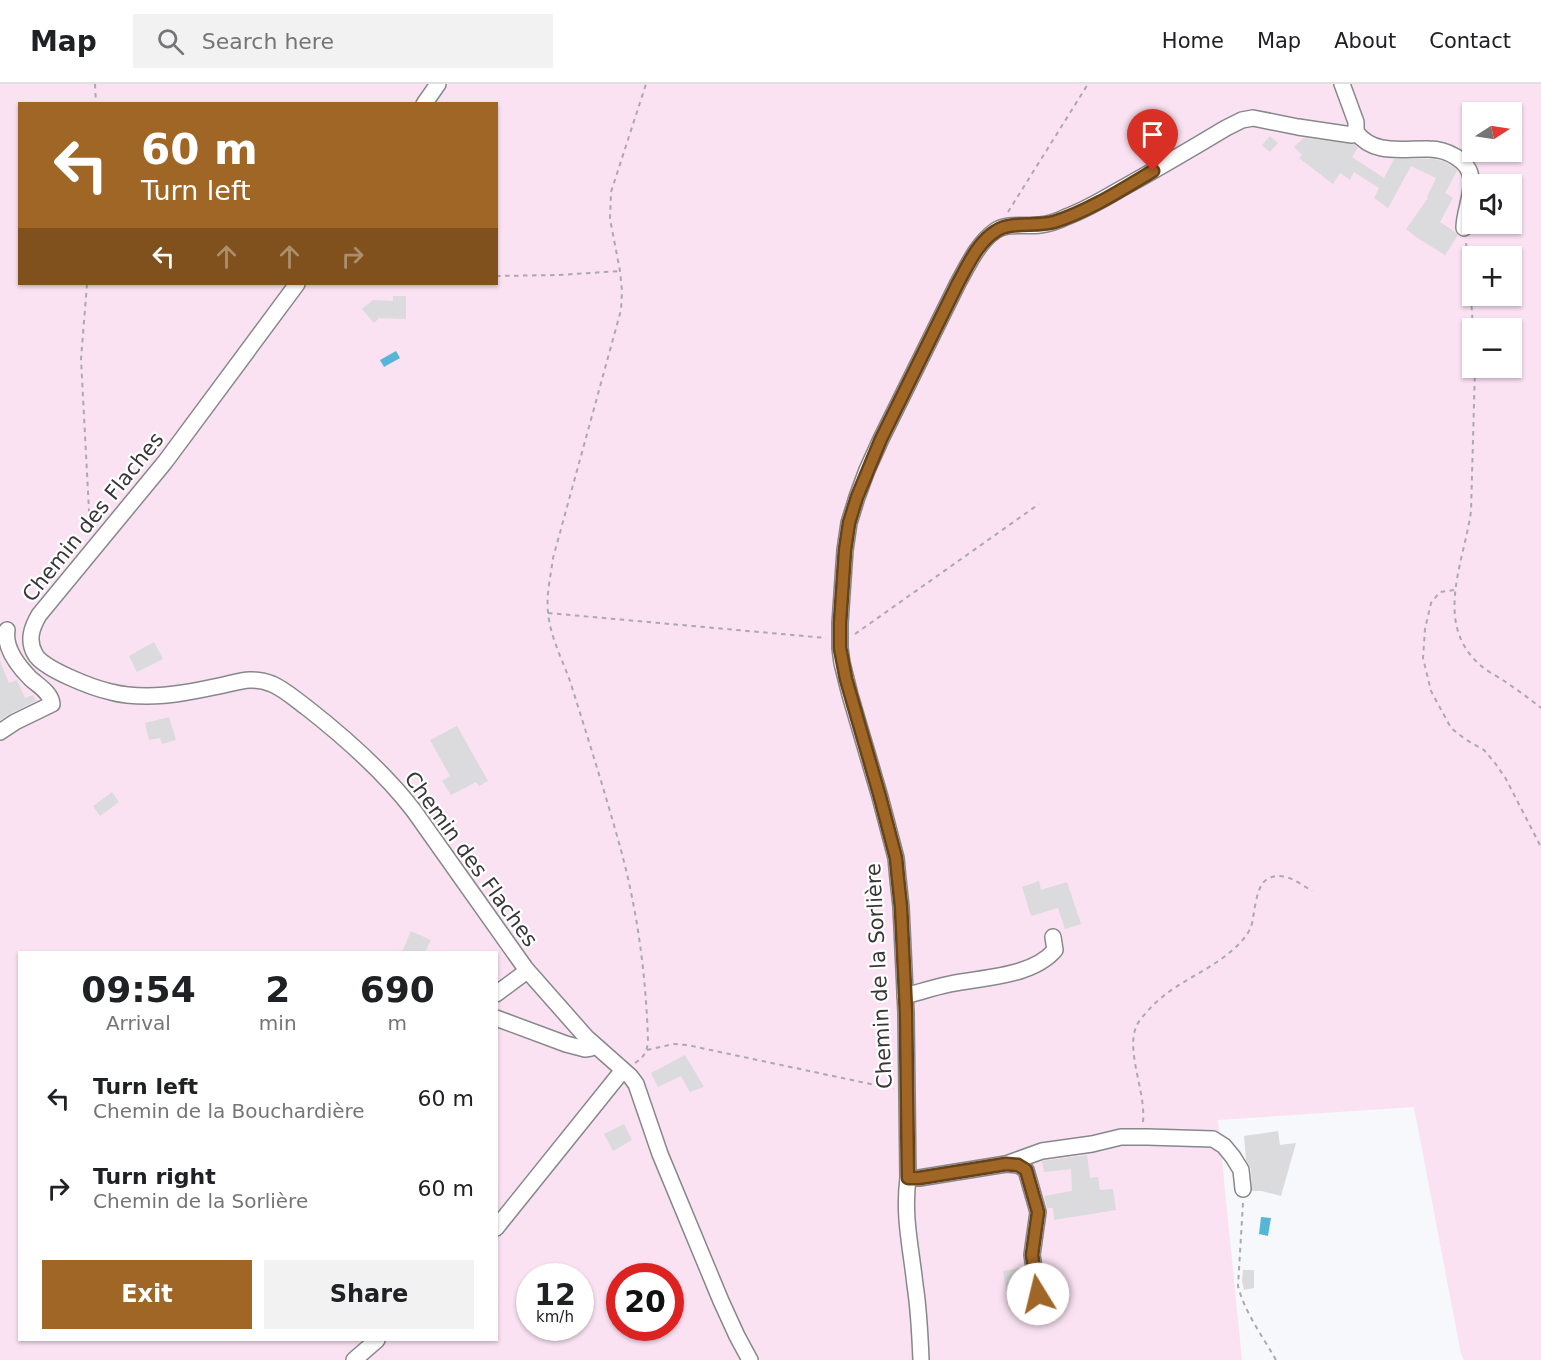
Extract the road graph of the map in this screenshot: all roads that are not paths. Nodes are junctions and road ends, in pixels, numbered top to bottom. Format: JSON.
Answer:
{"nodes":[{"id":1,"x":438,"y":84,"type":"edge"},
{"id":2,"x":1342,"y":84,"type":"edge"},
{"id":3,"x":425,"y":102,"type":"edge"},
{"id":4,"x":1356,"y":132,"type":"junction"},
{"id":5,"x":1470,"y":174,"type":"edge"},
{"id":6,"x":296,"y":285,"type":"edge"},
{"id":7,"x":4,"y":629,"type":"edge"},
{"id":8,"x":31,"y":636,"type":"junction"},
{"id":9,"x":0,"y":732,"type":"edge"},
{"id":10,"x":1053,"y":937,"type":"dead end"},
{"id":11,"x":527,"y":971,"type":"junction"},
{"id":12,"x":498,"y":993,"type":"edge"},
{"id":13,"x":905,"y":996,"type":"junction"},
{"id":14,"x":498,"y":1019,"type":"edge"},
{"id":15,"x":594,"y":1045,"type":"junction"},
{"id":16,"x":623,"y":1070,"type":"junction"},
{"id":17,"x":1006,"y":1164,"type":"junction"},
{"id":18,"x":908,"y":1178,"type":"junction"},
{"id":19,"x":1243,"y":1189,"type":"road end"},
{"id":20,"x":498,"y":1226,"type":"edge"},
{"id":21,"x":1038,"y":1294,"type":"dead end"},
{"id":22,"x":376,"y":1341,"type":"edge"},
{"id":23,"x":354,"y":1360,"type":"edge"},
{"id":24,"x":750,"y":1360,"type":"edge"},
{"id":25,"x":921,"y":1360,"type":"edge"}],
"edges":[{"from":1,"to":3,"type":"street"},
{"from":2,"to":4,"type":"street"},
{"from":4,"to":5,"type":"street"},
{"from":4,"to":13,"type":"street","name":"Chemin de la Sorlière"},
{"from":6,"to":8,"type":"street","name":"Chemin des Flaches"},
{"from":7,"to":8,"type":"street"},
{"from":7,"to":9,"type":"street"},
{"from":8,"to":11,"type":"street","name":"Chemin des Flaches"},
{"from":10,"to":13,"type":"street"},
{"from":11,"to":12,"type":"street"},
{"from":11,"to":15,"type":"street","name":"Chemin des Flaches"},
{"from":13,"to":18,"type":"street","name":"Chemin de la Sorlière"},
{"from":14,"to":15,"type":"street"},
{"from":15,"to":16,"type":"street","name":"Chemin des Flaches"},
{"from":16,"to":20,"type":"street"},
{"from":16,"to":24,"type":"street","name":"Chemin des Flaches"},
{"from":17,"to":18,"type":"street"},
{"from":17,"to":19,"type":"street"},
{"from":17,"to":21,"type":"street"},
{"from":18,"to":25,"type":"street","name":"Chemin de la Sorlière"},
{"from":22,"to":23,"type":"street"}]}
